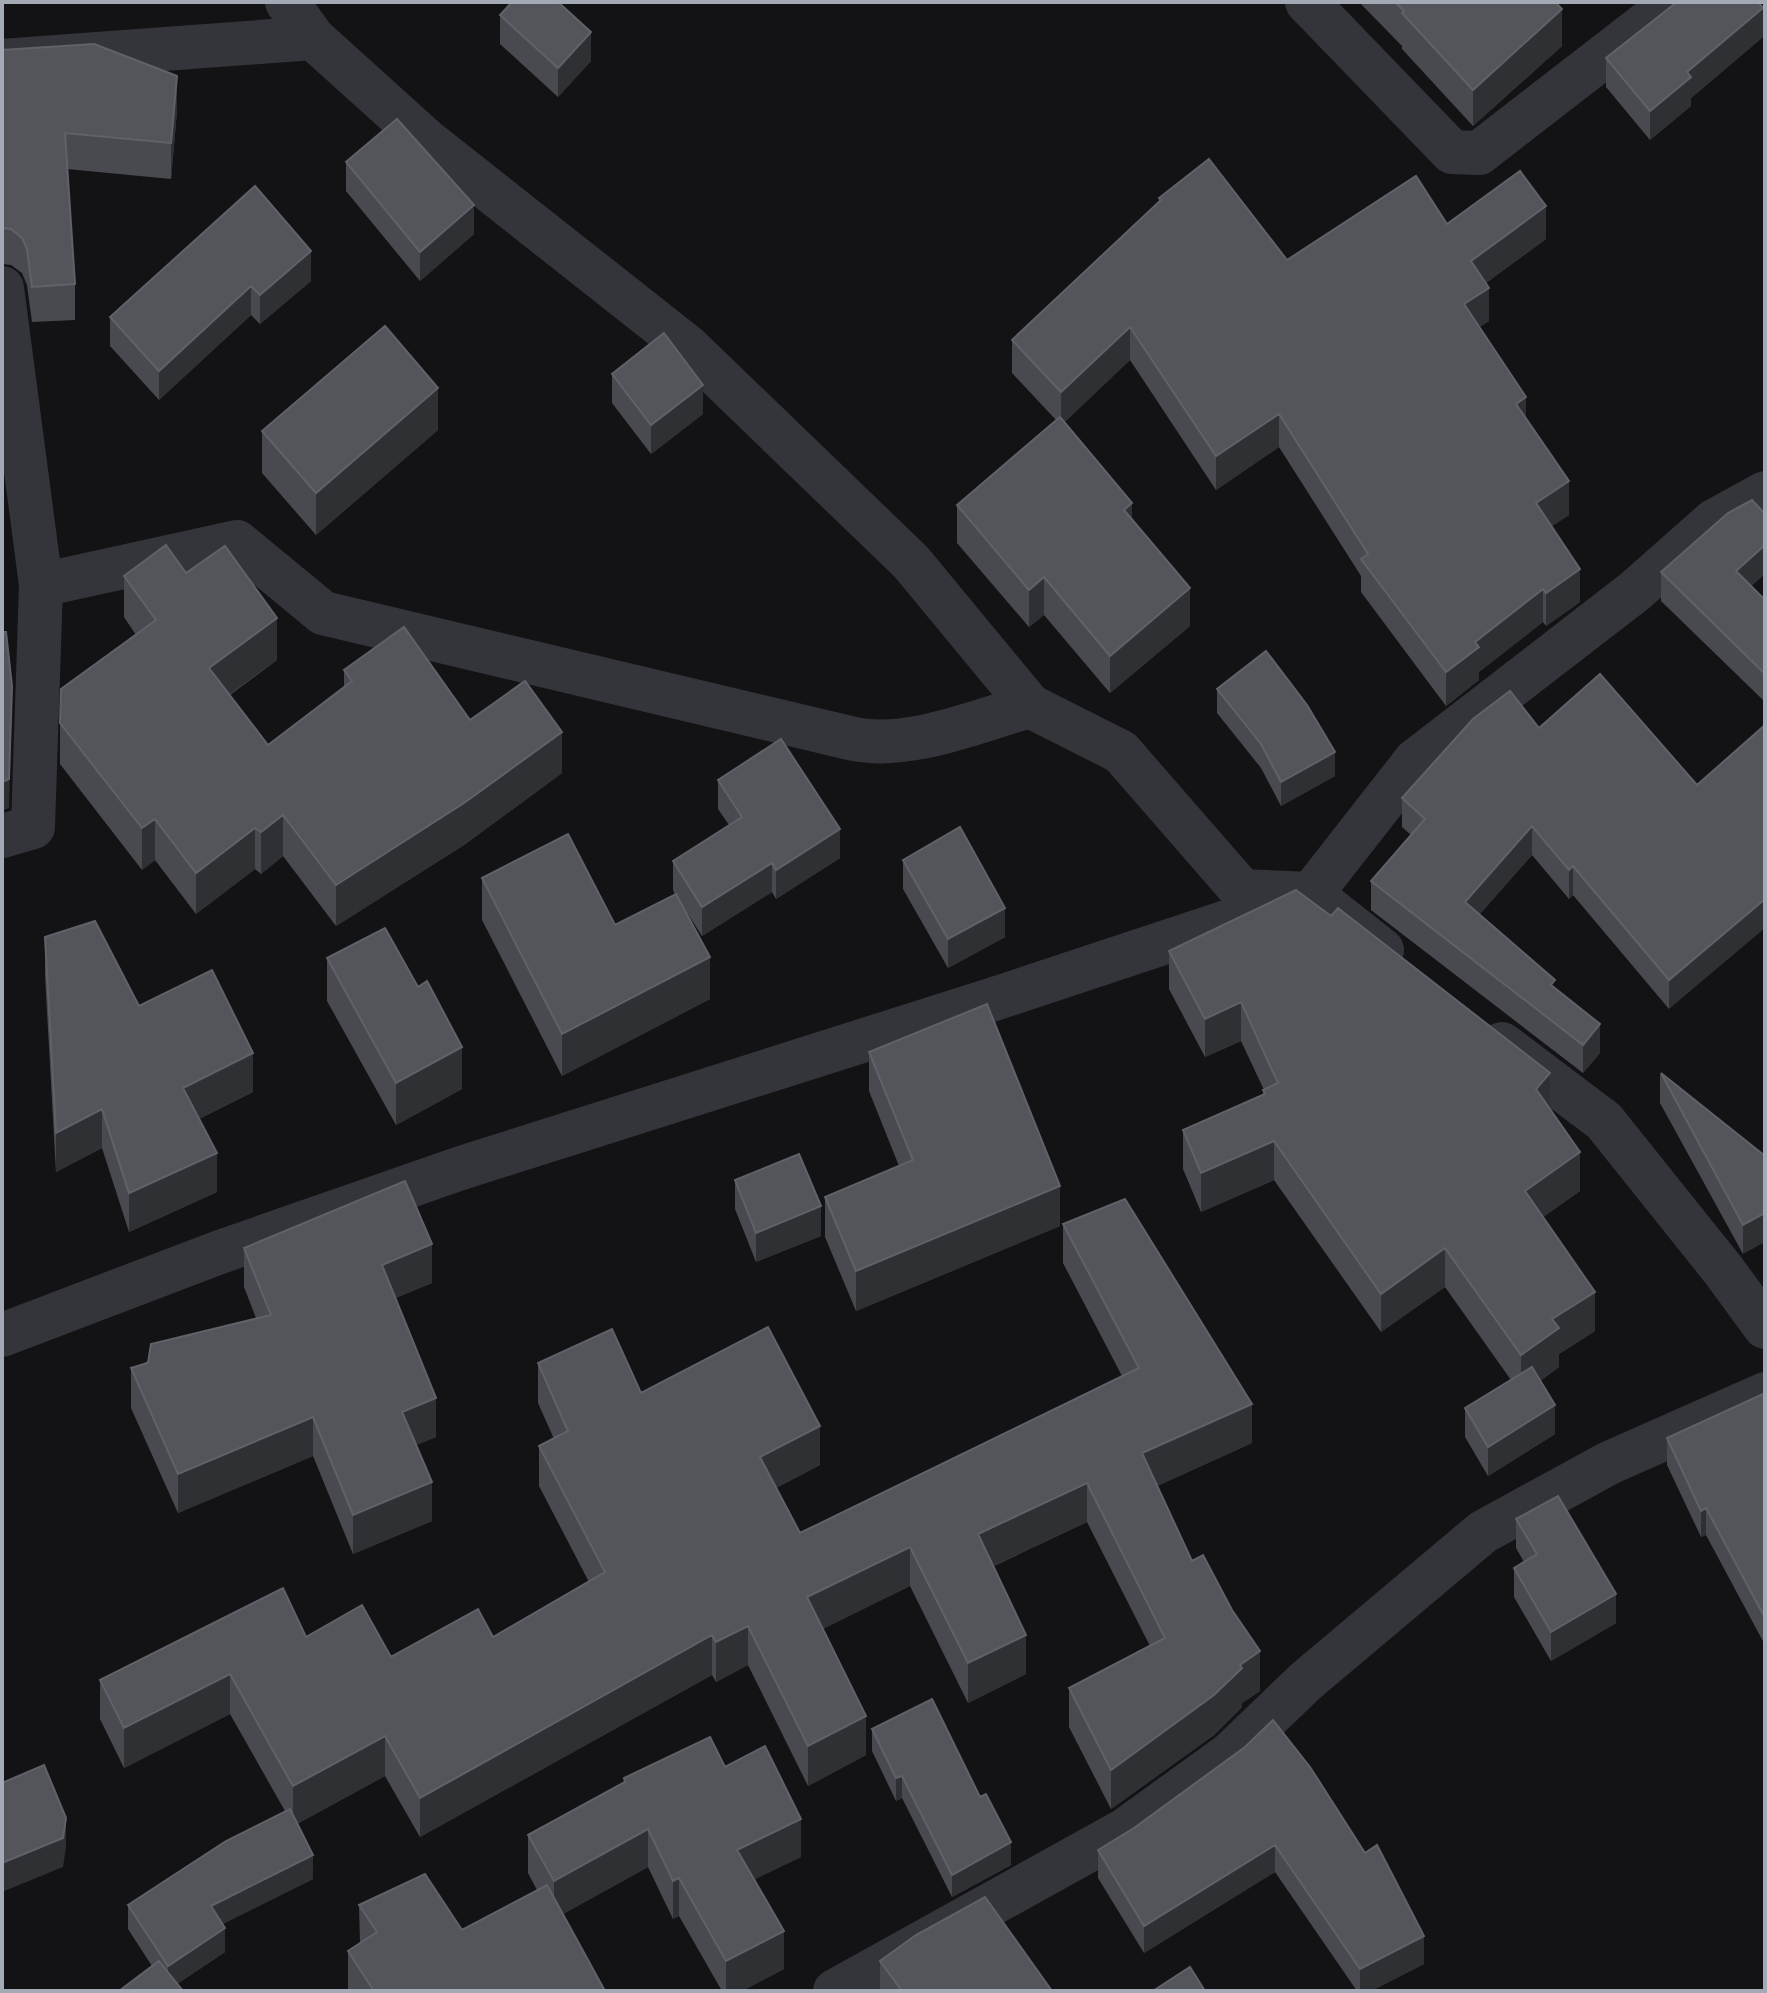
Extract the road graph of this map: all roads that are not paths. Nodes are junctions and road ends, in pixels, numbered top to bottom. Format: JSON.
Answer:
{"nodes":[{"id":1,"x":287,"y":2,"type":"edge"},
{"id":2,"x":1307,"y":2,"type":"edge"},
{"id":3,"x":1674,"y":2,"type":"edge"},
{"id":4,"x":313,"y":38,"type":"junction"},
{"id":5,"x":2,"y":61,"type":"edge"},
{"id":6,"x":2,"y":288,"type":"edge"},
{"id":7,"x":1765,"y":493,"type":"edge"},
{"id":8,"x":41,"y":585,"type":"junction"},
{"id":9,"x":1030,"y":706,"type":"junction"},
{"id":10,"x":2,"y":836,"type":"edge"},
{"id":11,"x":1311,"y":894,"type":"junction"},
{"id":12,"x":1407,"y":971,"type":"edge"},
{"id":13,"x":1468,"y":1018,"type":"edge"},
{"id":14,"x":1765,"y":1327,"type":"edge"},
{"id":15,"x":2,"y":1335,"type":"edge"},
{"id":16,"x":1765,"y":1394,"type":"edge"},
{"id":17,"x":835,"y":1991,"type":"edge"}],
"edges":[{"from":1,"to":4,"type":"street"},
{"from":2,"to":3,"type":"street"},
{"from":4,"to":5,"type":"street"},
{"from":4,"to":9,"type":"street"},
{"from":6,"to":8,"type":"street"},
{"from":7,"to":11,"type":"street"},
{"from":8,"to":9,"type":"street"},
{"from":8,"to":10,"type":"street"},
{"from":9,"to":11,"type":"street"},
{"from":11,"to":12,"type":"street"},
{"from":11,"to":15,"type":"street"},
{"from":13,"to":14,"type":"street"},
{"from":16,"to":17,"type":"street"}]}
